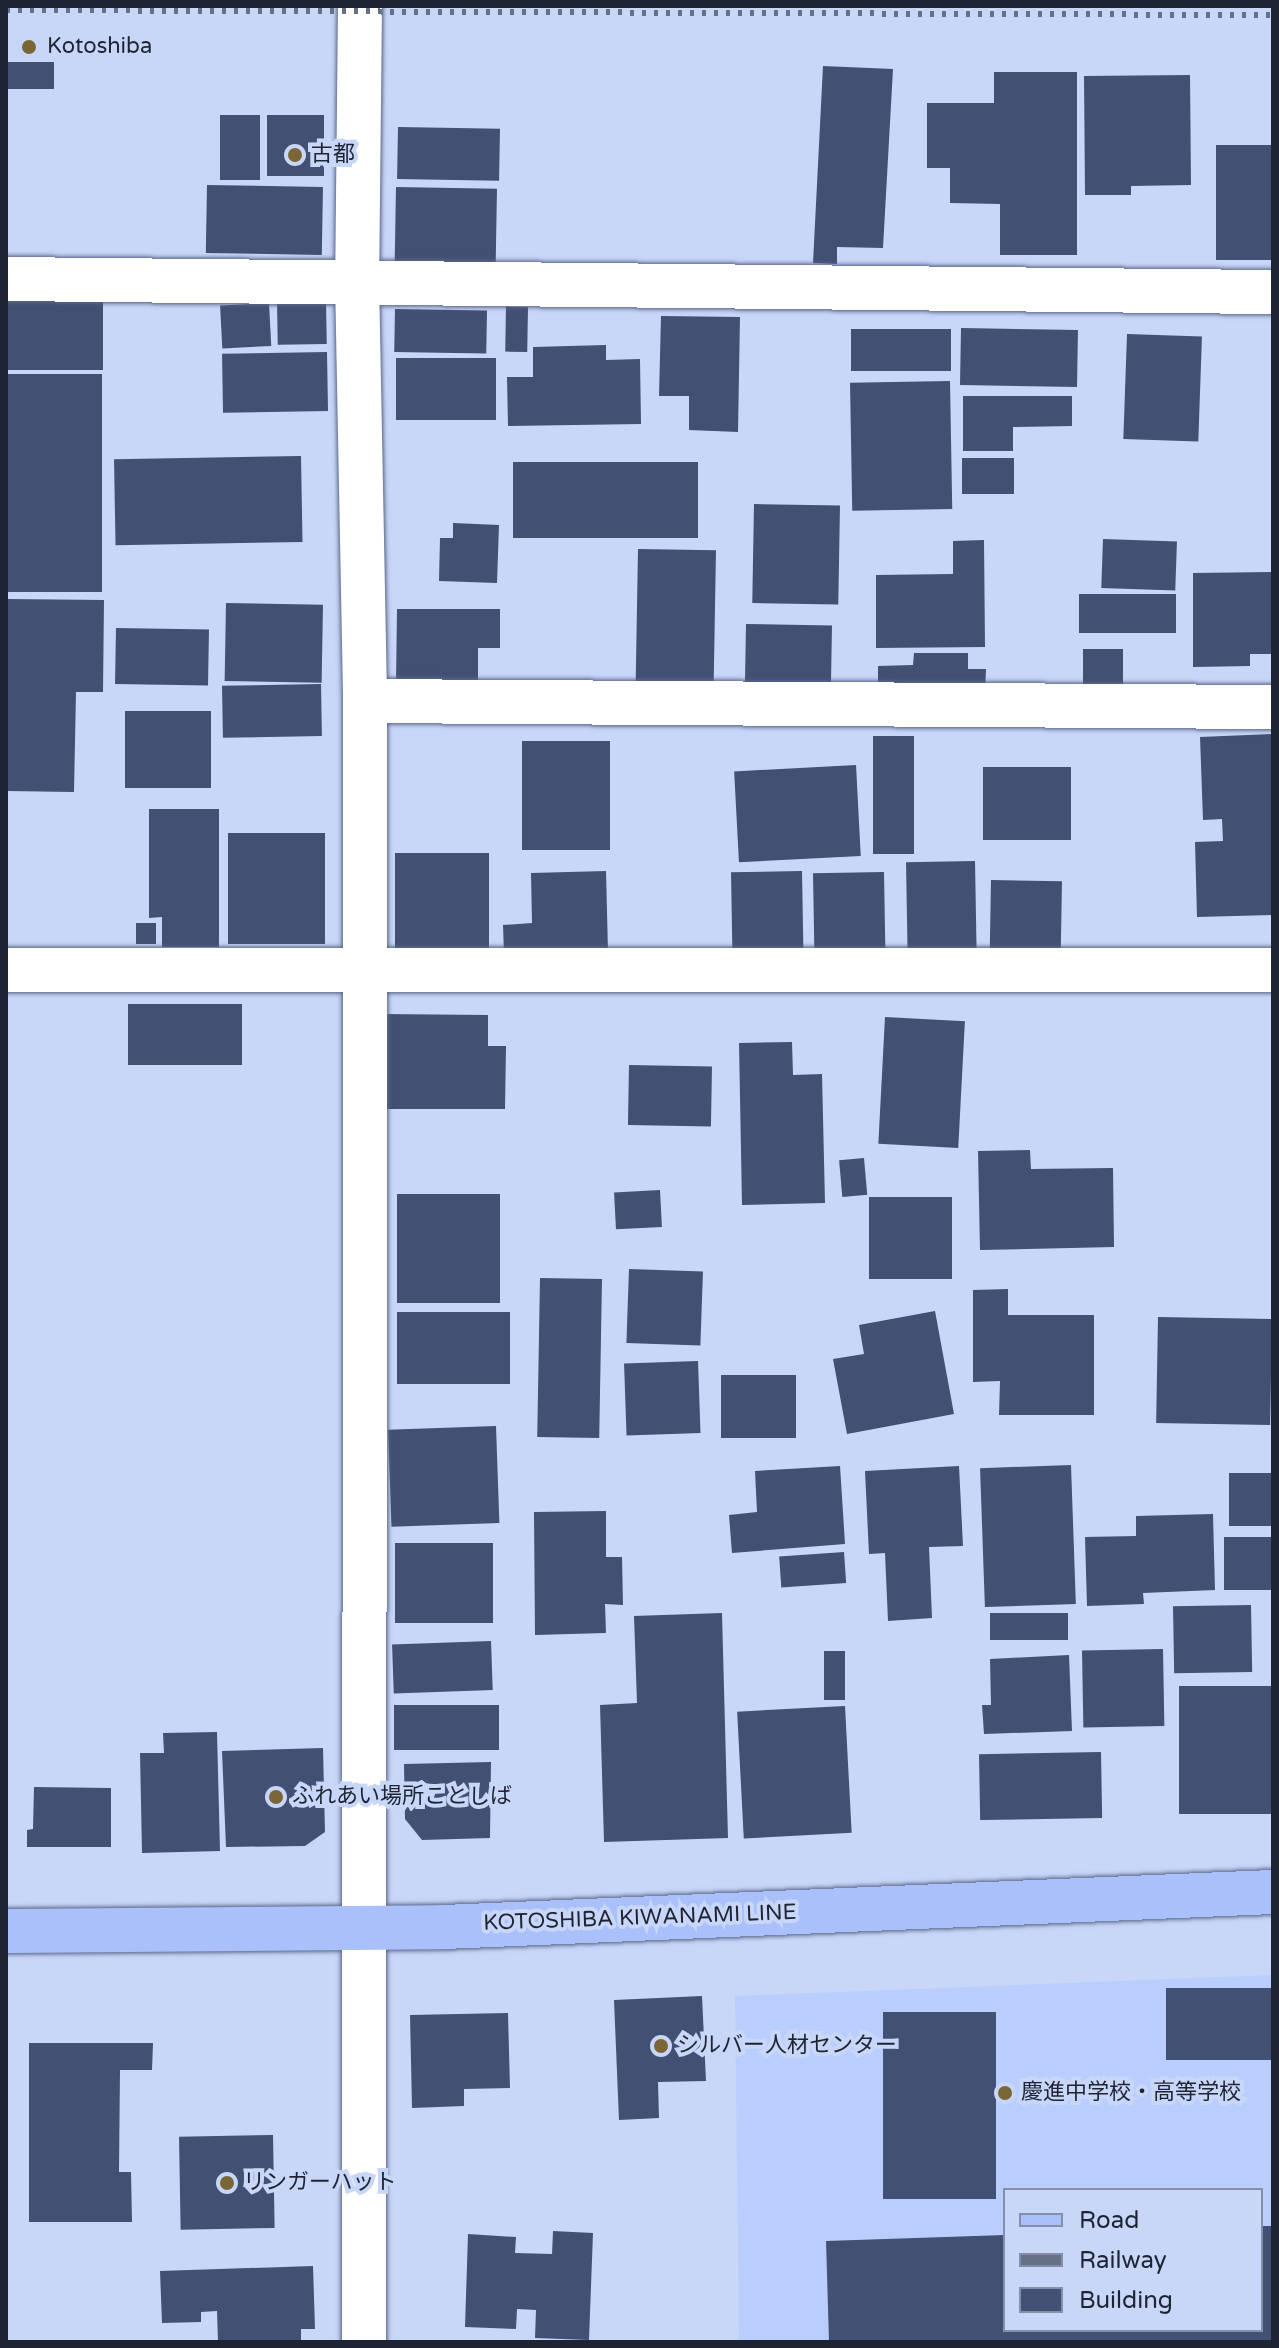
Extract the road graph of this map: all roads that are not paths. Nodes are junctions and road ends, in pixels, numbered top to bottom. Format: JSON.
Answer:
{"nodes":[{"id":1,"x":360,"y":6,"type":"edge"},
{"id":2,"x":6,"y":279,"type":"edge"},
{"id":3,"x":357,"y":279,"type":"junction"},
{"id":4,"x":1273,"y":292,"type":"edge"},
{"id":5,"x":365,"y":701,"type":"junction"},
{"id":6,"x":1273,"y":707,"type":"edge"},
{"id":7,"x":6,"y":970,"type":"edge"},
{"id":8,"x":362,"y":970,"type":"junction"},
{"id":9,"x":1273,"y":970,"type":"edge"},
{"id":10,"x":1273,"y":1892,"type":"edge"},
{"id":11,"x":363,"y":1927,"type":"junction"},
{"id":12,"x":6,"y":1931,"type":"edge"},
{"id":13,"x":364,"y":2342,"type":"edge"}],
"edges":[{"from":1,"to":3,"type":"street"},
{"from":2,"to":3,"type":"street"},
{"from":3,"to":4,"type":"street"},
{"from":3,"to":5,"type":"street"},
{"from":5,"to":6,"type":"street"},
{"from":5,"to":8,"type":"street"},
{"from":7,"to":8,"type":"street"},
{"from":8,"to":9,"type":"street"},
{"from":8,"to":11,"type":"street"},
{"from":10,"to":11,"type":"main road","name":"KOTOSHIBA KIWANAMI LINE"},
{"from":11,"to":12,"type":"main road","name":"KOTOSHIBA KIWANAMI LINE"},
{"from":11,"to":13,"type":"street"}]}
